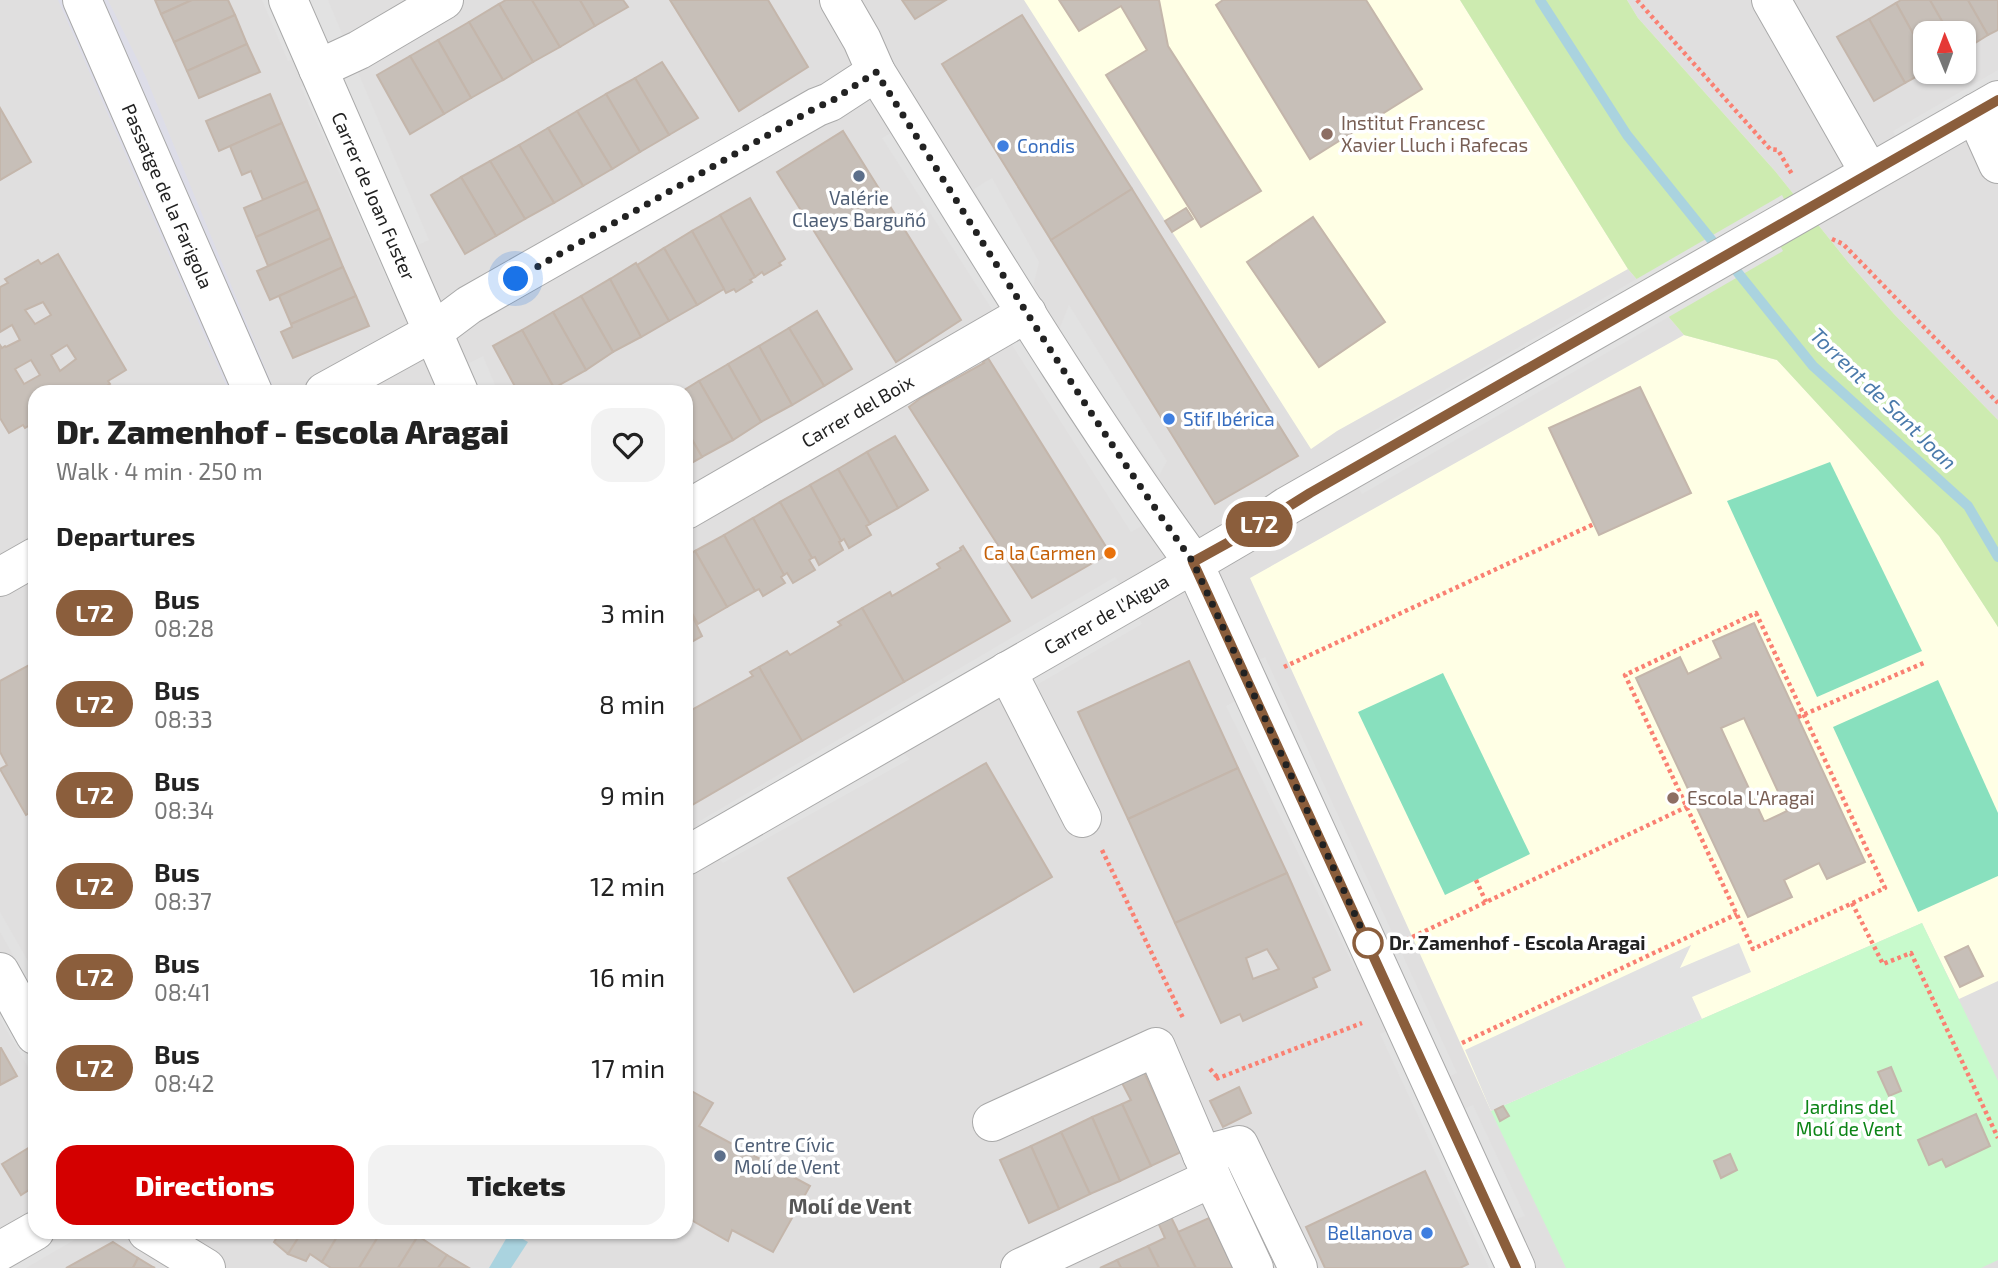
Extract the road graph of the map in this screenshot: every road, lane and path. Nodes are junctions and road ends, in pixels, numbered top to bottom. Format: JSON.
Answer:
{"nodes":[{"id":1,"x":82,"y":0,"type":"edge"},
{"id":2,"x":288,"y":0,"type":"edge"},
{"id":3,"x":444,"y":0,"type":"edge"},
{"id":4,"x":839,"y":0,"type":"edge"},
{"id":5,"x":1771,"y":0,"type":"edge"},
{"id":6,"x":318,"y":69,"type":"junction"},
{"id":7,"x":876,"y":72,"type":"junction"},
{"id":8,"x":1986,"y":106,"type":"edge"},
{"id":9,"x":1998,"y":164,"type":"edge"},
{"id":10,"x":1869,"y":172,"type":"junction"},
{"id":11,"x":1027,"y":313,"type":"junction"},
{"id":12,"x":433,"y":332,"type":"junction"},
{"id":13,"x":250,"y":385,"type":"edge"},
{"id":14,"x":337,"y":385,"type":"edge"},
{"id":15,"x":456,"y":385,"type":"edge"},
{"id":16,"x":693,"y":506,"type":"edge"},
{"id":17,"x":1594,"y":524,"type":"dead end"},
{"id":18,"x":28,"y":561,"type":"edge"},
{"id":19,"x":1193,"y":562,"type":"junction"},
{"id":20,"x":0,"y":577,"type":"edge"},
{"id":21,"x":1926,"y":662,"type":"dead end"},
{"id":22,"x":1284,"y":667,"type":"dead end"},
{"id":23,"x":1007,"y":671,"type":"junction"},
{"id":24,"x":1804,"y":715,"type":"junction"},
{"id":25,"x":1798,"y":717,"type":"dead end"},
{"id":26,"x":1695,"y":803,"type":"dead end"},
{"id":27,"x":1687,"y":806,"type":"junction"},
{"id":28,"x":1089,"y":829,"type":"joint"},
{"id":29,"x":693,"y":852,"type":"edge"},
{"id":30,"x":1476,"y":880,"type":"dead end"},
{"id":31,"x":1486,"y":902,"type":"junction"},
{"id":32,"x":1852,"y":903,"type":"junction"},
{"id":33,"x":1737,"y":914,"type":"junction"},
{"id":34,"x":1402,"y":942,"type":"dead end"},
{"id":35,"x":0,"y":972,"type":"edge"},
{"id":36,"x":1369,"y":1020,"type":"dead end"},
{"id":37,"x":28,"y":1022,"type":"edge"},
{"id":38,"x":1186,"y":1025,"type":"dead end"},
{"id":39,"x":1462,"y":1043,"type":"dead end"},
{"id":40,"x":1204,"y":1062,"type":"dead end"},
{"id":41,"x":992,"y":1122,"type":"dead end"},
{"id":42,"x":1998,"y":1138,"type":"edge"},
{"id":43,"x":1207,"y":1167,"type":"junction"},
{"id":44,"x":28,"y":1235,"type":"edge"},
{"id":45,"x":158,"y":1239,"type":"edge"},
{"id":46,"x":0,"y":1251,"type":"edge"},
{"id":47,"x":206,"y":1268,"type":"edge"},
{"id":48,"x":1020,"y":1268,"type":"edge"},
{"id":49,"x":1254,"y":1268,"type":"edge"},
{"id":50,"x":1298,"y":1268,"type":"edge"},
{"id":51,"x":1516,"y":1268,"type":"edge"}],
"edges":[{"from":1,"to":13,"type":"street","name":"Passatge de la Farigola"},
{"from":2,"to":6,"type":"street","name":"Carrer de Joan Fuster"},
{"from":3,"to":6,"type":"street"},
{"from":4,"to":7,"type":"street"},
{"from":5,"to":10,"type":"street"},
{"from":6,"to":12,"type":"street","name":"Carrer de Joan Fuster"},
{"from":7,"to":11,"type":"street"},
{"from":7,"to":12,"type":"street"},
{"from":8,"to":9,"type":"street"},
{"from":8,"to":10,"type":"street","name":"Carrer de l'Aigua"},
{"from":10,"to":19,"type":"street","name":"Carrer de l'Aigua"},
{"from":11,"to":16,"type":"street","name":"Carrer del Boix"},
{"from":11,"to":19,"type":"street"},
{"from":12,"to":14,"type":"street"},
{"from":12,"to":15,"type":"street","name":"Carrer de Joan Fuster"},
{"from":17,"to":22,"type":"path"},
{"from":18,"to":20,"type":"street"},
{"from":19,"to":23,"type":"street","name":"Carrer de l'Aigua"},
{"from":19,"to":51,"type":"street"},
{"from":21,"to":24,"type":"path"},
{"from":23,"to":28,"type":"street"},
{"from":23,"to":29,"type":"street","name":"Carrer de l'Aigua"},
{"from":24,"to":25,"type":"path"},
{"from":24,"to":27,"type":"path"},
{"from":24,"to":32,"type":"path"},
{"from":26,"to":27,"type":"path"},
{"from":27,"to":31,"type":"path"},
{"from":27,"to":33,"type":"path"},
{"from":28,"to":38,"type":"path"},
{"from":30,"to":31,"type":"path"},
{"from":31,"to":34,"type":"path"},
{"from":32,"to":33,"type":"path"},
{"from":32,"to":42,"type":"path"},
{"from":33,"to":39,"type":"path"},
{"from":35,"to":37,"type":"street"},
{"from":36,"to":40,"type":"path"},
{"from":41,"to":43,"type":"street"},
{"from":43,"to":48,"type":"street"},
{"from":43,"to":49,"type":"street"},
{"from":43,"to":50,"type":"street"},
{"from":44,"to":46,"type":"street"},
{"from":45,"to":47,"type":"street"}]}
